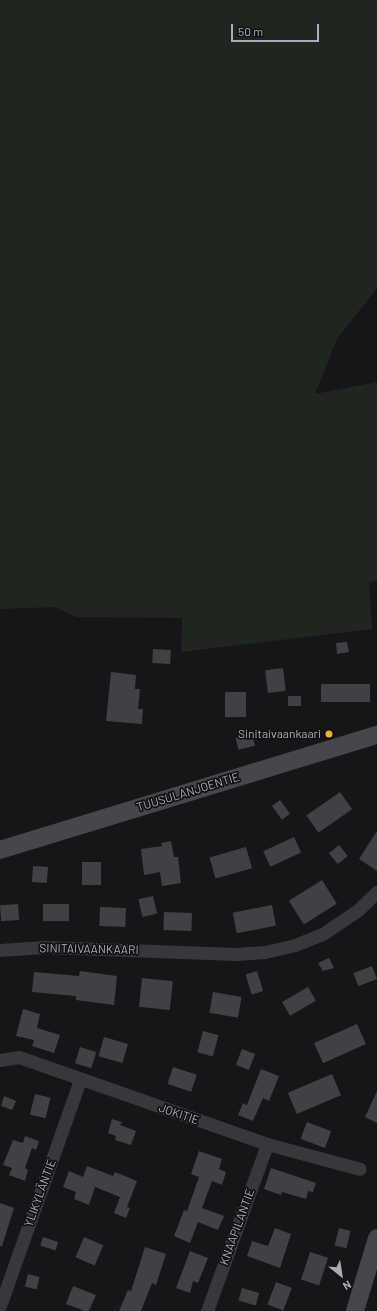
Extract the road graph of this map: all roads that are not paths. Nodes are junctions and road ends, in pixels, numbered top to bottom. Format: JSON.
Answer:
{"nodes":[{"id":1,"x":377,"y":735,"type":"edge"},
{"id":2,"x":0,"y":850,"type":"edge"},
{"id":3,"x":377,"y":892,"type":"edge"},
{"id":4,"x":0,"y":950,"type":"edge"},
{"id":5,"x":0,"y":1060,"type":"edge"},
{"id":6,"x":80,"y":1080,"type":"junction"},
{"id":7,"x":267,"y":1144,"type":"junction"},
{"id":8,"x":360,"y":1168,"type":"dead end"},
{"id":9,"x":377,"y":1238,"type":"edge"},
{"id":10,"x":0,"y":1306,"type":"edge"},
{"id":11,"x":207,"y":1311,"type":"edge"},
{"id":12,"x":355,"y":1311,"type":"edge"}],
"edges":[{"from":1,"to":2,"type":"street","name":"TUUSULANJOENTIE"},
{"from":3,"to":4,"type":"street","name":"SINITAIVAANKAARI"},
{"from":5,"to":6,"type":"street","name":"JOKITIE"},
{"from":6,"to":7,"type":"street","name":"JOKITIE"},
{"from":6,"to":10,"type":"street","name":"YLIKYLÄNTIE"},
{"from":7,"to":8,"type":"street","name":"JOKITIE"},
{"from":7,"to":11,"type":"street","name":"KNAAPILANTIE"},
{"from":9,"to":12,"type":"street"}]}
